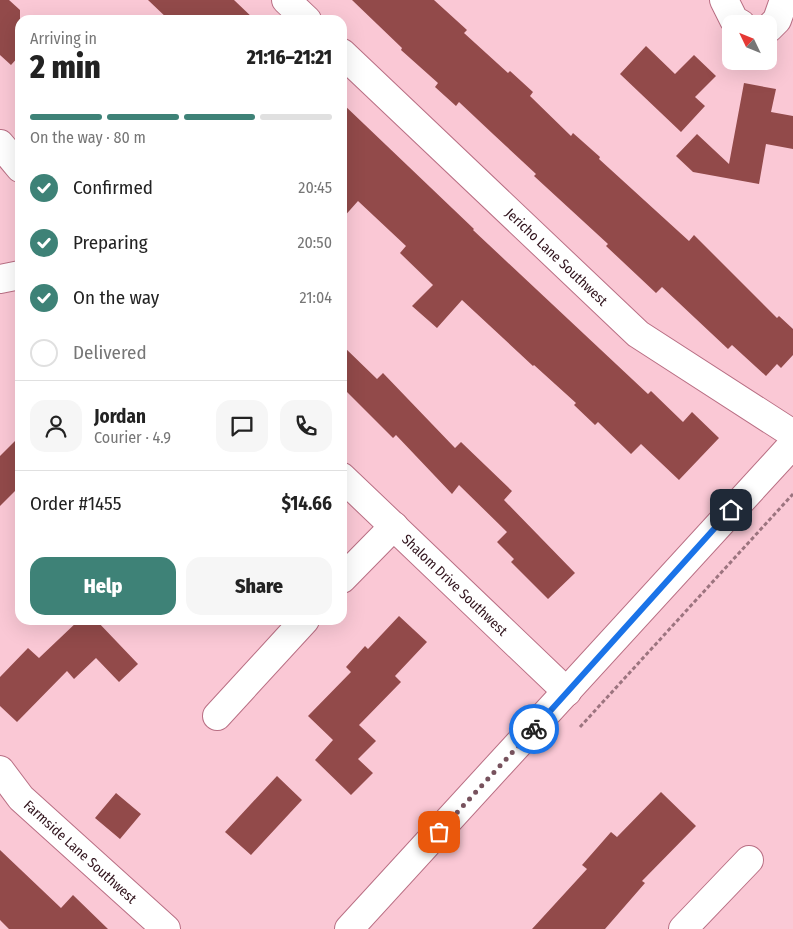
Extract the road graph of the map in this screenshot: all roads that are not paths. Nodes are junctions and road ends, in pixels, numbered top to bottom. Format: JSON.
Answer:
{"nodes":[{"id":1,"x":286,"y":0,"type":"edge"},
{"id":2,"x":724,"y":0,"type":"edge"},
{"id":3,"x":784,"y":0,"type":"edge"},
{"id":4,"x":302,"y":15,"type":"edge"},
{"id":5,"x":732,"y":15,"type":"edge"},
{"id":6,"x":778,"y":17,"type":"edge"},
{"id":7,"x":347,"y":58,"type":"edge"},
{"id":8,"x":0,"y":144,"type":"edge"},
{"id":9,"x":15,"y":162,"type":"edge"},
{"id":10,"x":793,"y":434,"type":"edge"},
{"id":11,"x":793,"y":444,"type":"edge"},
{"id":12,"x":347,"y":482,"type":"edge"},
{"id":13,"x":394,"y":526,"type":"junction"},
{"id":14,"x":347,"y":574,"type":"edge"},
{"id":15,"x":300,"y":625,"type":"edge"},
{"id":16,"x":567,"y":692,"type":"junction"},
{"id":17,"x":217,"y":716,"type":"dead end"},
{"id":18,"x":0,"y":770,"type":"edge"},
{"id":19,"x":749,"y":860,"type":"dead end"},
{"id":20,"x":166,"y":929,"type":"edge"},
{"id":21,"x":349,"y":929,"type":"edge"},
{"id":22,"x":683,"y":929,"type":"edge"}],
"edges":[{"from":1,"to":4,"type":"street"},
{"from":2,"to":5,"type":"street"},
{"from":3,"to":6,"type":"street"},
{"from":7,"to":10,"type":"street","name":"Jericho Lane Southwest"},
{"from":8,"to":9,"type":"street"},
{"from":11,"to":16,"type":"street"},
{"from":12,"to":13,"type":"street","name":"Shalom Drive Southwest"},
{"from":13,"to":14,"type":"street"},
{"from":13,"to":16,"type":"street","name":"Shalom Drive Southwest"},
{"from":15,"to":17,"type":"street"},
{"from":16,"to":21,"type":"street"},
{"from":18,"to":20,"type":"street","name":"Farmside Lane Southwest"},
{"from":19,"to":22,"type":"street"}]}
